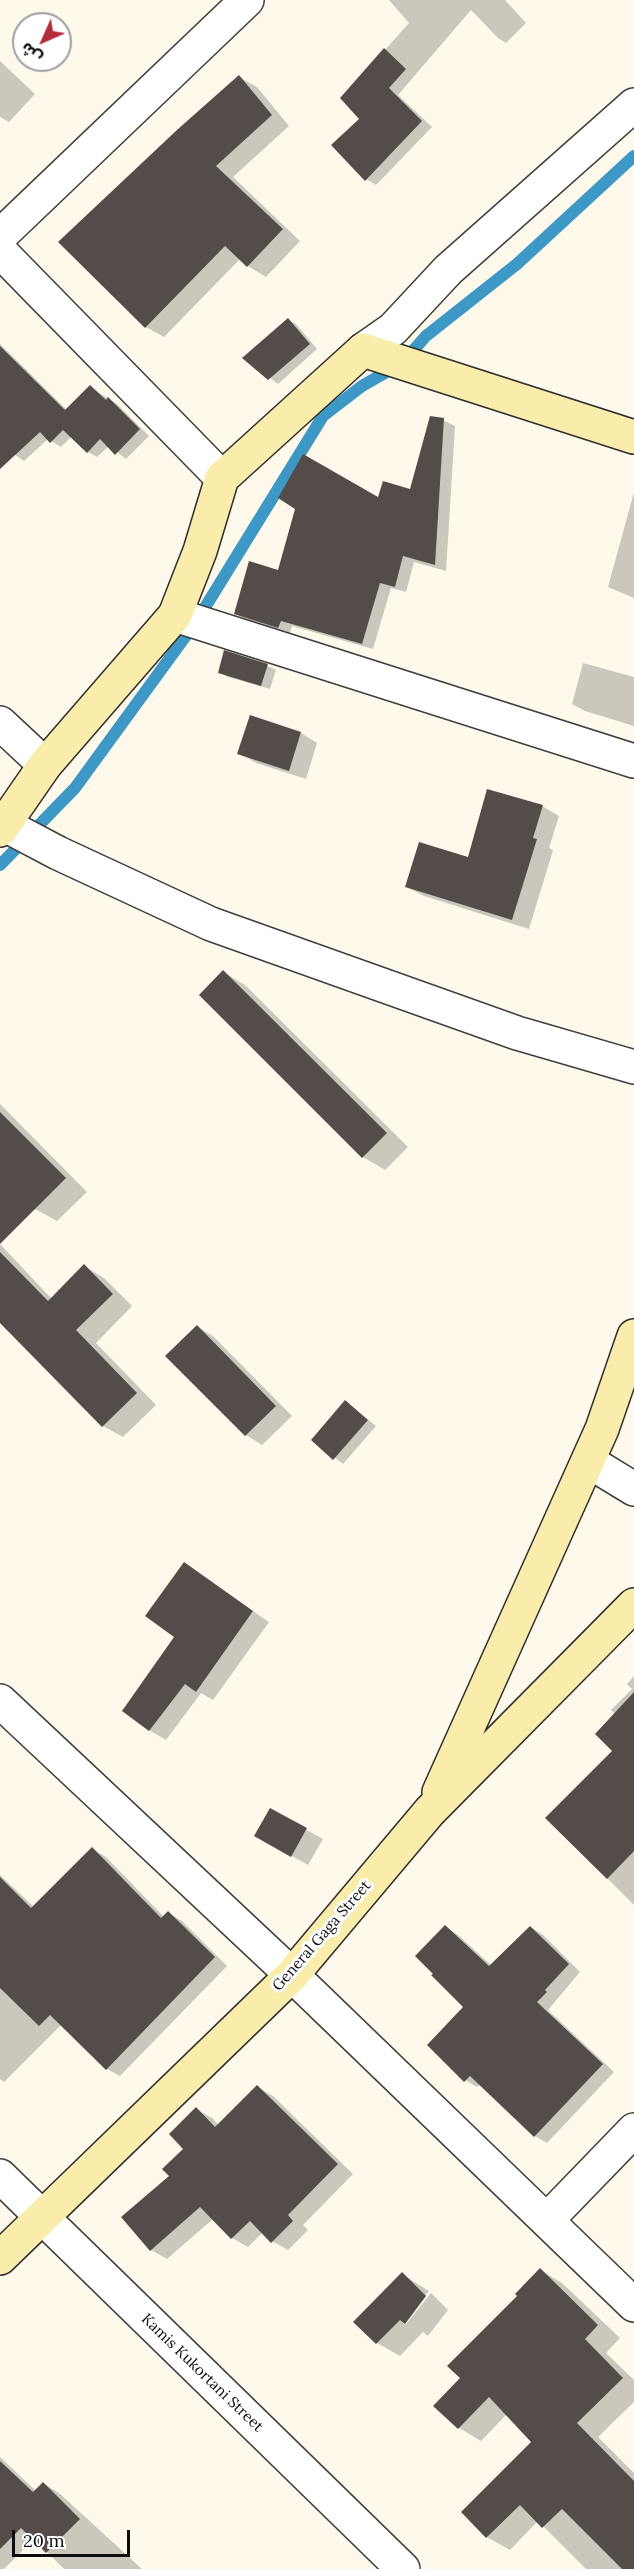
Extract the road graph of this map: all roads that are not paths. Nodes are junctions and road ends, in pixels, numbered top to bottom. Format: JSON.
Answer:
{"nodes":[{"id":1,"x":247,"y":0,"type":"edge"},
{"id":2,"x":634,"y":105,"type":"edge"},
{"id":3,"x":0,"y":236,"type":"edge"},
{"id":4,"x":0,"y":251,"type":"edge"},
{"id":5,"x":363,"y":351,"type":"junction"},
{"id":6,"x":634,"y":437,"type":"edge"},
{"id":7,"x":222,"y":478,"type":"junction"},
{"id":8,"x":175,"y":615,"type":"junction"},
{"id":9,"x":0,"y":723,"type":"edge"},
{"id":10,"x":634,"y":761,"type":"edge"},
{"id":11,"x":45,"y":765,"type":"junction"},
{"id":12,"x":3,"y":828,"type":"edge"},
{"id":13,"x":634,"y":1067,"type":"edge"},
{"id":14,"x":634,"y":1336,"type":"edge"},
{"id":15,"x":588,"y":1461,"type":"junction"},
{"id":16,"x":634,"y":1489,"type":"edge"},
{"id":17,"x":634,"y":1605,"type":"edge"},
{"id":18,"x":0,"y":1701,"type":"edge"},
{"id":19,"x":430,"y":1811,"type":"junction"},
{"id":20,"x":292,"y":1975,"type":"junction"},
{"id":21,"x":634,"y":2130,"type":"edge"},
{"id":22,"x":0,"y":2176,"type":"edge"},
{"id":23,"x":41,"y":2217,"type":"junction"},
{"id":24,"x":547,"y":2220,"type":"junction"},
{"id":25,"x":0,"y":2258,"type":"edge"},
{"id":26,"x":634,"y":2305,"type":"edge"},
{"id":27,"x":404,"y":2569,"type":"edge"}],
"edges":[{"from":1,"to":3,"type":"street"},
{"from":2,"to":5,"type":"street"},
{"from":4,"to":7,"type":"street"},
{"from":5,"to":6,"type":"street"},
{"from":5,"to":7,"type":"street"},
{"from":7,"to":8,"type":"street"},
{"from":8,"to":10,"type":"street"},
{"from":8,"to":11,"type":"street"},
{"from":9,"to":11,"type":"street"},
{"from":11,"to":12,"type":"street"},
{"from":12,"to":13,"type":"street"},
{"from":14,"to":15,"type":"street"},
{"from":15,"to":16,"type":"street"},
{"from":15,"to":19,"type":"street"},
{"from":17,"to":19,"type":"street","name":"General Gaga Street"},
{"from":18,"to":20,"type":"street"},
{"from":19,"to":20,"type":"street","name":"General Gaga Street"},
{"from":20,"to":23,"type":"street","name":"General Gaga Street"},
{"from":20,"to":24,"type":"street"},
{"from":21,"to":24,"type":"street"},
{"from":22,"to":23,"type":"street","name":"Kamis Kukortani Street"},
{"from":23,"to":25,"type":"street","name":"General Gaga Street"},
{"from":23,"to":27,"type":"street","name":"Kamis Kukortani Street"},
{"from":24,"to":26,"type":"street"}]}
